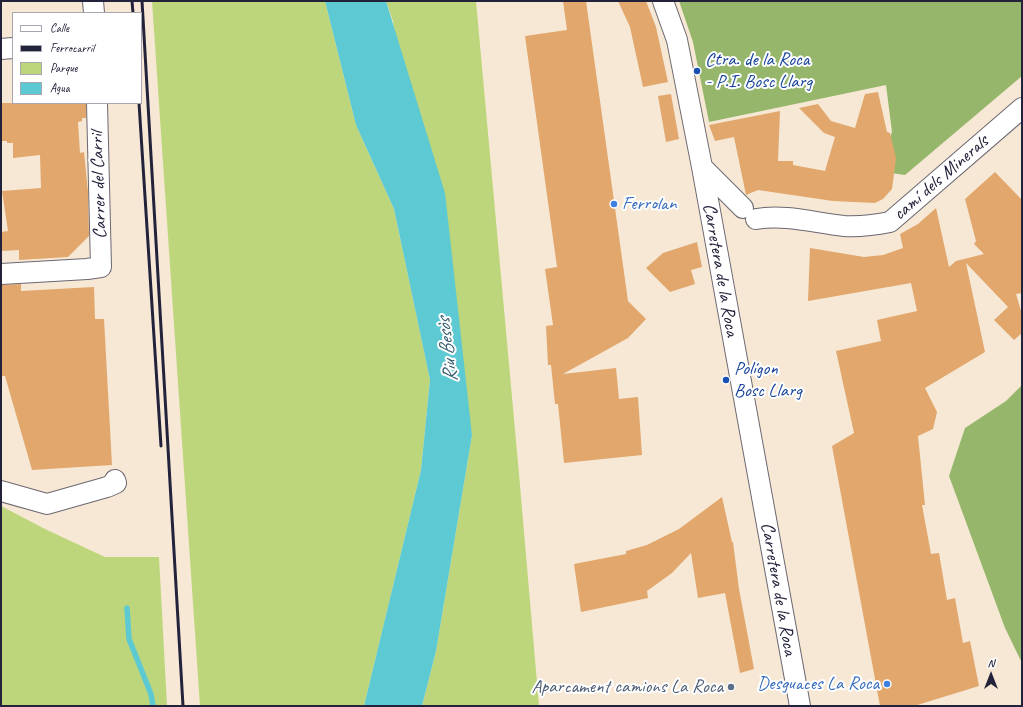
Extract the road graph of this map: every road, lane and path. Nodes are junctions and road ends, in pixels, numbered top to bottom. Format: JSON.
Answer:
{"nodes":[{"id":1,"x":93,"y":1,"type":"edge"},
{"id":2,"x":663,"y":1,"type":"edge"},
{"id":3,"x":94,"y":12,"type":"edge"},
{"id":4,"x":12,"y":48,"type":"edge"},
{"id":5,"x":1,"y":49,"type":"edge"},
{"id":6,"x":97,"y":104,"type":"edge"},
{"id":7,"x":1022,"y":108,"type":"edge"},
{"id":8,"x":702,"y":167,"type":"junction"},
{"id":9,"x":1,"y":274,"type":"edge"},
{"id":10,"x":115,"y":480,"type":"dead end"},
{"id":11,"x":1,"y":491,"type":"edge"},
{"id":12,"x":800,"y":706,"type":"edge"}],
"edges":[{"from":1,"to":3,"type":"street"},
{"from":2,"to":8,"type":"street","name":"Carretera de la Roca"},
{"from":4,"to":5,"type":"street"},
{"from":6,"to":9,"type":"street","name":"Carrer del Carril"},
{"from":7,"to":8,"type":"street","name":"camí dels Minerals"},
{"from":8,"to":12,"type":"street","name":"Carretera de la Roca"},
{"from":10,"to":11,"type":"street"}]}
